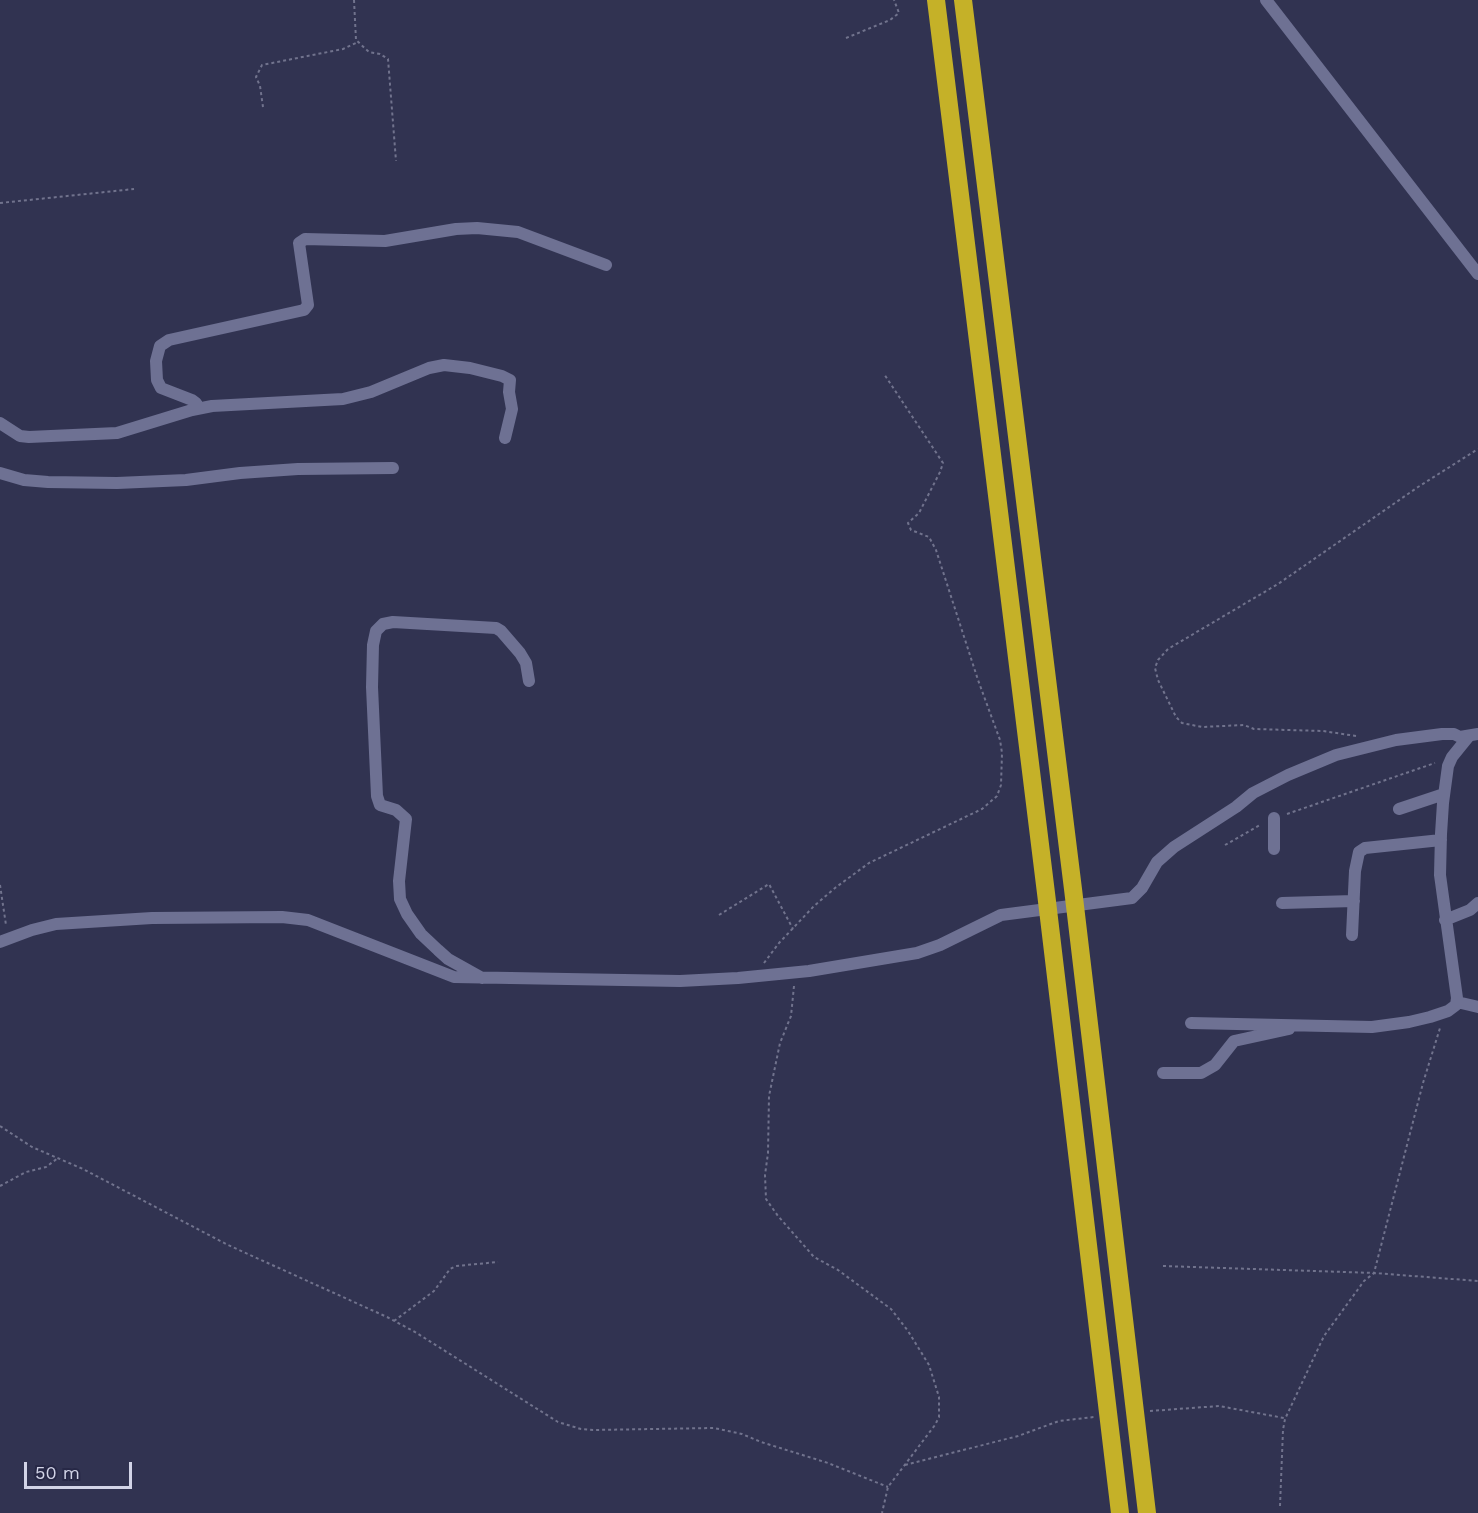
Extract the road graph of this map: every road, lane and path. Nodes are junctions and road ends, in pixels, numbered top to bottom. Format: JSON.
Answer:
{"nodes":[{"id":1,"x":354,"y":0,"type":"edge"},
{"id":2,"x":894,"y":0,"type":"edge"},
{"id":3,"x":936,"y":0,"type":"edge"},
{"id":4,"x":963,"y":0,"type":"edge"},
{"id":5,"x":1266,"y":0,"type":"edge"},
{"id":6,"x":846,"y":38,"type":"dead end"},
{"id":7,"x":358,"y":42,"type":"junction"},
{"id":8,"x":263,"y":107,"type":"dead end"},
{"id":9,"x":396,"y":161,"type":"dead end"},
{"id":10,"x":134,"y":189,"type":"dead end"},
{"id":11,"x":0,"y":203,"type":"edge"},
{"id":12,"x":606,"y":265,"type":"dead end"},
{"id":13,"x":1478,"y":274,"type":"edge"},
{"id":14,"x":884,"y":374,"type":"dead end"},
{"id":15,"x":198,"y":408,"type":"junction"},
{"id":16,"x":0,"y":423,"type":"edge"},
{"id":17,"x":505,"y":438,"type":"dead end"},
{"id":18,"x":1478,"y":449,"type":"edge"},
{"id":19,"x":393,"y":468,"type":"dead end"},
{"id":20,"x":0,"y":473,"type":"edge"},
{"id":21,"x":529,"y":681,"type":"dead end"},
{"id":22,"x":1474,"y":735,"type":"edge"},
{"id":23,"x":1371,"y":746,"type":"junction"},
{"id":24,"x":1452,"y":757,"type":"junction"},
{"id":25,"x":1444,"y":794,"type":"junction"},
{"id":26,"x":1399,"y":809,"type":"dead end"},
{"id":27,"x":1274,"y":818,"type":"junction"},
{"id":28,"x":1441,"y":840,"type":"junction"},
{"id":29,"x":1225,"y":845,"type":"dead end"},
{"id":30,"x":1274,"y":849,"type":"dead end"},
{"id":31,"x":0,"y":885,"type":"edge"},
{"id":32,"x":1354,"y":901,"type":"junction"},
{"id":33,"x":1282,"y":903,"type":"dead end"},
{"id":34,"x":1478,"y":903,"type":"edge"},
{"id":35,"x":718,"y":915,"type":"dead end"},
{"id":36,"x":1445,"y":920,"type":"junction"},
{"id":37,"x":793,"y":929,"type":"junction"},
{"id":38,"x":1352,"y":935,"type":"dead end"},
{"id":39,"x":4,"y":941,"type":"edge"},
{"id":40,"x":798,"y":972,"type":"junction"},
{"id":41,"x":754,"y":977,"type":"junction"},
{"id":42,"x":483,"y":978,"type":"junction"},
{"id":43,"x":1457,"y":1002,"type":"junction"},
{"id":44,"x":1478,"y":1007,"type":"edge"},
{"id":45,"x":1446,"y":1011,"type":"junction"},
{"id":46,"x":1191,"y":1023,"type":"dead end"},
{"id":47,"x":1299,"y":1026,"type":"junction"},
{"id":48,"x":1163,"y":1073,"type":"dead end"},
{"id":49,"x":0,"y":1126,"type":"edge"},
{"id":50,"x":58,"y":1158,"type":"junction"},
{"id":51,"x":0,"y":1186,"type":"edge"},
{"id":52,"x":498,"y":1262,"type":"dead end"},
{"id":53,"x":1163,"y":1266,"type":"dead end"},
{"id":54,"x":1374,"y":1273,"type":"junction"},
{"id":55,"x":1478,"y":1281,"type":"edge"},
{"id":56,"x":394,"y":1321,"type":"junction"},
{"id":57,"x":1179,"y":1407,"type":"dead end"},
{"id":58,"x":1076,"y":1419,"type":"dead end"},
{"id":59,"x":1285,"y":1419,"type":"junction"},
{"id":60,"x":905,"y":1465,"type":"junction"},
{"id":61,"x":888,"y":1487,"type":"junction"},
{"id":62,"x":1280,"y":1506,"type":"dead end"},
{"id":63,"x":882,"y":1513,"type":"edge"},
{"id":64,"x":1120,"y":1513,"type":"edge"},
{"id":65,"x":1147,"y":1513,"type":"edge"}],
"edges":[{"from":1,"to":7,"type":"path"},
{"from":2,"to":6,"type":"path"},
{"from":3,"to":64,"type":"highway"},
{"from":4,"to":65,"type":"highway"},
{"from":5,"to":13,"type":"street"},
{"from":7,"to":8,"type":"path"},
{"from":7,"to":9,"type":"path"},
{"from":10,"to":11,"type":"path"},
{"from":12,"to":15,"type":"street"},
{"from":14,"to":37,"type":"path"},
{"from":15,"to":16,"type":"street"},
{"from":15,"to":17,"type":"street"},
{"from":18,"to":23,"type":"path"},
{"from":19,"to":20,"type":"street"},
{"from":21,"to":42,"type":"street"},
{"from":22,"to":23,"type":"street"},
{"from":22,"to":24,"type":"street"},
{"from":23,"to":40,"type":"street"},
{"from":24,"to":25,"type":"street"},
{"from":24,"to":27,"type":"path"},
{"from":25,"to":26,"type":"street"},
{"from":25,"to":28,"type":"street"},
{"from":27,"to":29,"type":"path"},
{"from":27,"to":30,"type":"street"},
{"from":28,"to":32,"type":"street"},
{"from":28,"to":36,"type":"street"},
{"from":31,"to":39,"type":"path"},
{"from":32,"to":33,"type":"street"},
{"from":32,"to":38,"type":"street"},
{"from":34,"to":36,"type":"street"},
{"from":35,"to":37,"type":"path"},
{"from":36,"to":43,"type":"street"},
{"from":37,"to":41,"type":"path"},
{"from":39,"to":42,"type":"street"},
{"from":40,"to":41,"type":"street"},
{"from":40,"to":60,"type":"path"},
{"from":41,"to":42,"type":"street"},
{"from":43,"to":44,"type":"street"},
{"from":43,"to":45,"type":"street"},
{"from":45,"to":47,"type":"street"},
{"from":45,"to":54,"type":"path"},
{"from":46,"to":47,"type":"street"},
{"from":47,"to":48,"type":"street"},
{"from":49,"to":50,"type":"path"},
{"from":50,"to":51,"type":"path"},
{"from":50,"to":56,"type":"path"},
{"from":52,"to":56,"type":"path"},
{"from":53,"to":54,"type":"path"},
{"from":54,"to":55,"type":"path"},
{"from":54,"to":59,"type":"path"},
{"from":56,"to":61,"type":"path"},
{"from":57,"to":59,"type":"path"},
{"from":58,"to":60,"type":"path"},
{"from":59,"to":62,"type":"path"},
{"from":60,"to":61,"type":"path"},
{"from":61,"to":63,"type":"path"}]}
